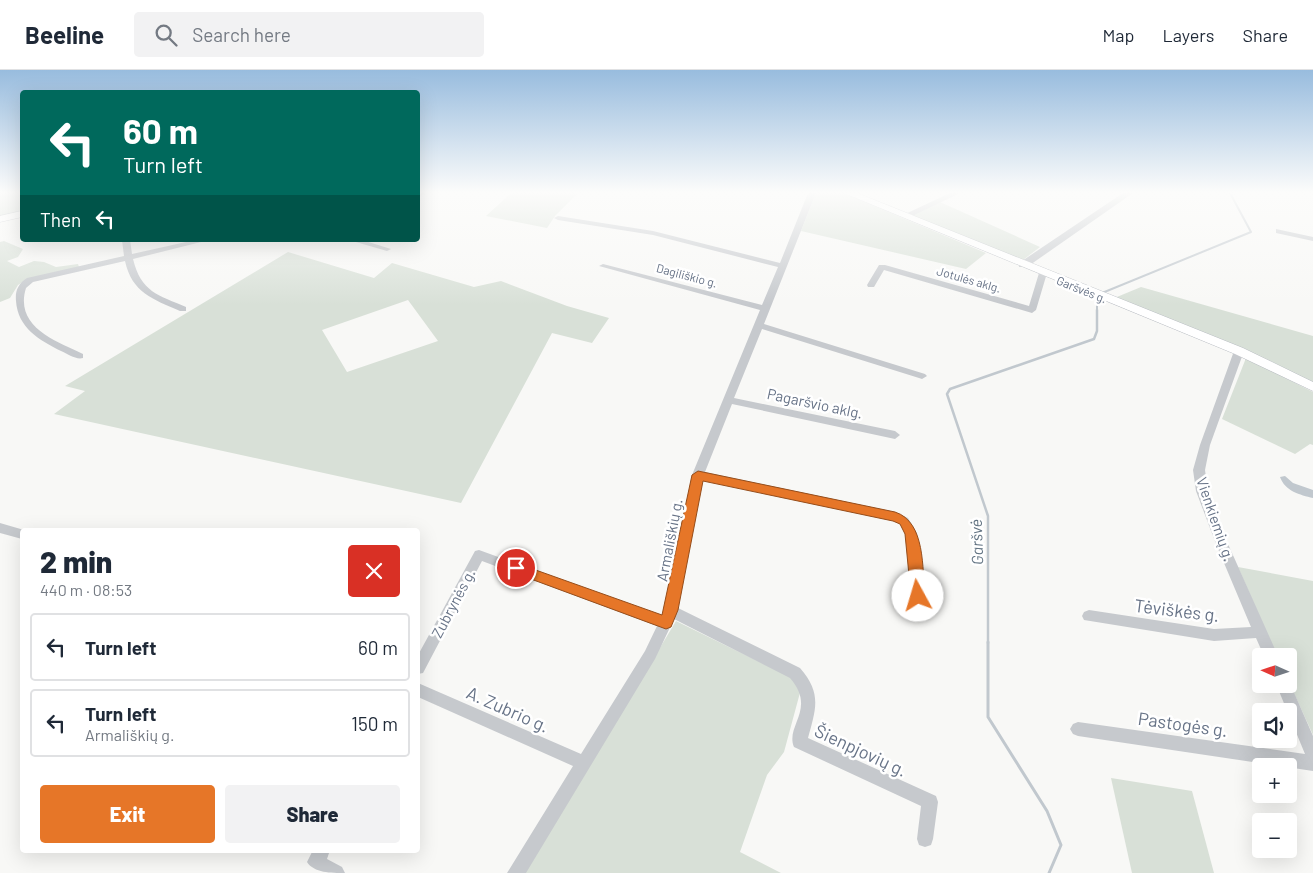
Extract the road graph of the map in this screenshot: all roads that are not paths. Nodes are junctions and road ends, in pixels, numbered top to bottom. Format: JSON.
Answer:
{"nodes":[{"id":1,"x":632,"y":230,"type":"edge"},
{"id":2,"x":797,"y":230,"type":"edge"},
{"id":3,"x":940,"y":230,"type":"edge"},
{"id":4,"x":1074,"y":230,"type":"edge"},
{"id":5,"x":1279,"y":231,"type":"dead end"},
{"id":6,"x":1313,"y":239,"type":"edge"},
{"id":7,"x":126,"y":242,"type":"edge"},
{"id":8,"x":196,"y":242,"type":"edge"},
{"id":9,"x":361,"y":242,"type":"edge"},
{"id":10,"x":387,"y":249,"type":"dead end"},
{"id":11,"x":128,"y":257,"type":"junction"},
{"id":12,"x":1023,"y":265,"type":"junction"},
{"id":13,"x":603,"y":266,"type":"dead end"},
{"id":14,"x":782,"y":266,"type":"junction"},
{"id":15,"x":1043,"y":273,"type":"junction"},
{"id":16,"x":871,"y":285,"type":"dead end"},
{"id":17,"x":764,"y":308,"type":"junction"},
{"id":18,"x":183,"y":309,"type":"dead end"},
{"id":19,"x":758,"y":326,"type":"junction"},
{"id":20,"x":1239,"y":351,"type":"junction"},
{"id":21,"x":80,"y":356,"type":"dead end"},
{"id":22,"x":922,"y":376,"type":"dead end"},
{"id":23,"x":1313,"y":387,"type":"edge"},
{"id":24,"x":728,"y":400,"type":"junction"},
{"id":25,"x":895,"y":435,"type":"dead end"},
{"id":26,"x":698,"y":475,"type":"junction"},
{"id":27,"x":0,"y":528,"type":"edge"},
{"id":28,"x":20,"y":533,"type":"edge"},
{"id":29,"x":918,"y":596,"type":"dead end"},
{"id":30,"x":1089,"y":616,"type":"dead end"},
{"id":31,"x":668,"y":617,"type":"junction"},
{"id":32,"x":1260,"y":632,"type":"junction"},
{"id":33,"x":1267,"y":648,"type":"edge"},
{"id":34,"x":420,"y":664,"type":"edge"},
{"id":35,"x":420,"y":691,"type":"edge"},
{"id":36,"x":1287,"y":693,"type":"edge"},
{"id":37,"x":1078,"y":729,"type":"dead end"},
{"id":38,"x":1313,"y":754,"type":"edge"},
{"id":39,"x":584,"y":763,"type":"junction"},
{"id":40,"x":1313,"y":763,"type":"edge"},
{"id":41,"x":925,"y":839,"type":"dead end"},
{"id":42,"x":320,"y":853,"type":"edge"},
{"id":43,"x":336,"y":873,"type":"edge"},
{"id":44,"x":516,"y":873,"type":"edge"}],
"edges":[{"from":1,"to":14,"type":"street"},
{"from":2,"to":14,"type":"street","name":"Armališkių g."},
{"from":3,"to":12,"type":"main road","name":"Garšvės g."},
{"from":4,"to":12,"type":"street"},
{"from":5,"to":6,"type":"street"},
{"from":7,"to":11,"type":"street"},
{"from":8,"to":11,"type":"street"},
{"from":9,"to":10,"type":"street"},
{"from":11,"to":18,"type":"street"},
{"from":11,"to":21,"type":"street"},
{"from":12,"to":15,"type":"main road","name":"Garšvės g."},
{"from":13,"to":17,"type":"street","name":"Dagiliškio g."},
{"from":14,"to":17,"type":"street","name":"Armališkių g."},
{"from":15,"to":16,"type":"street","name":"Jotulės aklg."},
{"from":15,"to":20,"type":"main road","name":"Garšvės g."},
{"from":17,"to":19,"type":"street","name":"Armališkių g."},
{"from":19,"to":22,"type":"street"},
{"from":19,"to":24,"type":"street","name":"Armališkių g."},
{"from":20,"to":23,"type":"main road","name":"Garšvės g."},
{"from":20,"to":32,"type":"street","name":"Vienkiemių g."},
{"from":24,"to":25,"type":"street","name":"Pagaršvio aklg."},
{"from":24,"to":26,"type":"street","name":"Armališkių g."},
{"from":26,"to":29,"type":"street"},
{"from":26,"to":31,"type":"street","name":"Armališkių g."},
{"from":27,"to":28,"type":"street"},
{"from":30,"to":32,"type":"street","name":"Tėviškės g."},
{"from":31,"to":34,"type":"street","name":"Zubrynės g."},
{"from":31,"to":39,"type":"street","name":"Armališkių g."},
{"from":31,"to":41,"type":"street","name":"Šienpjovių g."},
{"from":32,"to":33,"type":"street","name":"Vienkiemių g."},
{"from":35,"to":39,"type":"street","name":"A. Zubrio g."},
{"from":36,"to":38,"type":"street"},
{"from":37,"to":40,"type":"street","name":"Pastogės g."},
{"from":39,"to":44,"type":"street","name":"Armališkių g."},
{"from":42,"to":43,"type":"street"}]}
